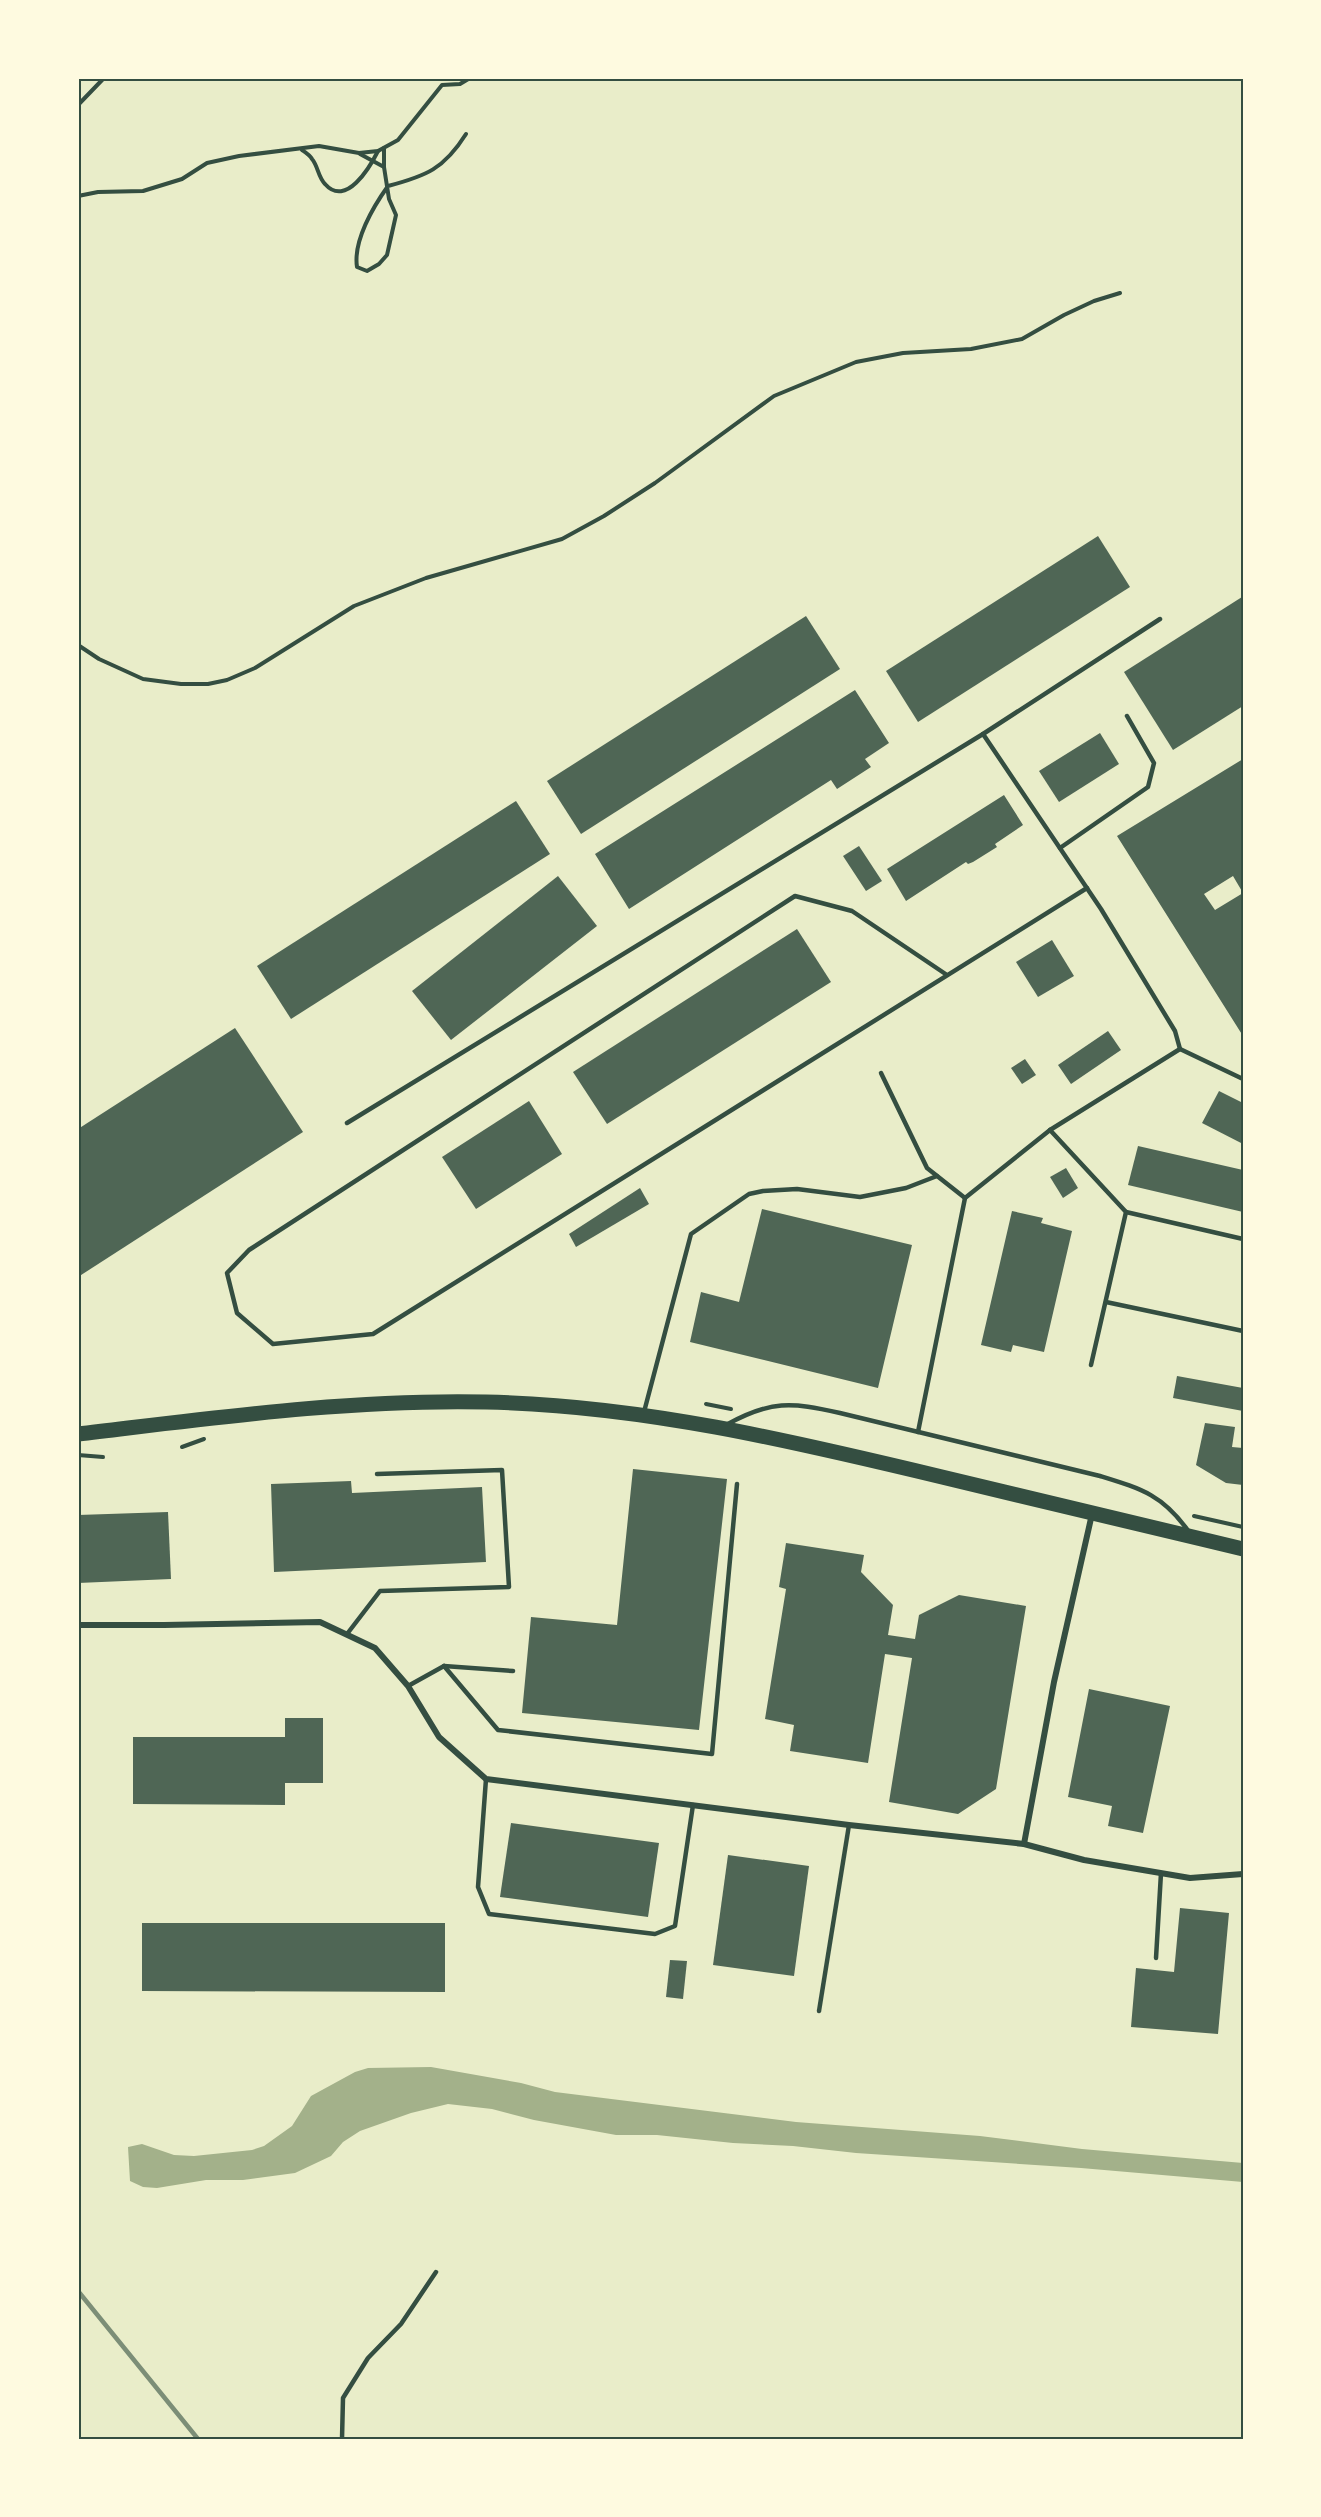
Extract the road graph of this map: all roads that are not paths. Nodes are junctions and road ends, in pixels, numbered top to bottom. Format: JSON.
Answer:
{"nodes":[{"id":1,"x":1160,"y":619,"type":"dead end"},
{"id":2,"x":1127,"y":716,"type":"dead end"},
{"id":3,"x":983,"y":734,"type":"junction"},
{"id":4,"x":1060,"y":848,"type":"junction"},
{"id":5,"x":1087,"y":888,"type":"junction"},
{"id":6,"x":947,"y":975,"type":"junction"},
{"id":7,"x":1180,"y":1049,"type":"junction"},
{"id":8,"x":881,"y":1073,"type":"dead end"},
{"id":9,"x":1243,"y":1079,"type":"edge"},
{"id":10,"x":347,"y":1123,"type":"dead end"},
{"id":11,"x":1050,"y":1130,"type":"junction"},
{"id":12,"x":937,"y":1176,"type":"junction"},
{"id":13,"x":965,"y":1198,"type":"junction"},
{"id":14,"x":1126,"y":1212,"type":"junction"},
{"id":15,"x":1243,"y":1239,"type":"edge"},
{"id":16,"x":1106,"y":1302,"type":"junction"},
{"id":17,"x":1243,"y":1330,"type":"edge"},
{"id":18,"x":1091,"y":1365,"type":"dead end"},
{"id":19,"x":643,"y":1415,"type":"junction"},
{"id":20,"x":722,"y":1428,"type":"junction"},
{"id":21,"x":918,"y":1432,"type":"junction"},
{"id":22,"x":78,"y":1434,"type":"edge"},
{"id":23,"x":377,"y":1474,"type":"dead end"},
{"id":24,"x":736,"y":1484,"type":"dead end"},
{"id":25,"x":1092,"y":1514,"type":"junction"},
{"id":26,"x":1193,"y":1537,"type":"junction"},
{"id":27,"x":1243,"y":1549,"type":"edge"},
{"id":28,"x":78,"y":1625,"type":"edge"},
{"id":29,"x":347,"y":1634,"type":"junction"},
{"id":30,"x":444,"y":1666,"type":"junction"},
{"id":31,"x":513,"y":1671,"type":"dead end"},
{"id":32,"x":408,"y":1686,"type":"junction"},
{"id":33,"x":486,"y":1779,"type":"junction"},
{"id":34,"x":693,"y":1805,"type":"junction"},
{"id":35,"x":849,"y":1825,"type":"junction"},
{"id":36,"x":1024,"y":1844,"type":"junction"},
{"id":37,"x":1161,"y":1873,"type":"junction"},
{"id":38,"x":1243,"y":1874,"type":"edge"},
{"id":39,"x":1156,"y":1959,"type":"dead end"},
{"id":40,"x":819,"y":2011,"type":"dead end"},
{"id":41,"x":436,"y":2272,"type":"dead end"},
{"id":42,"x":342,"y":2439,"type":"edge"}],
"edges":[{"from":1,"to":3,"type":"lane"},
{"from":2,"to":4,"type":"lane"},
{"from":3,"to":4,"type":"lane"},
{"from":3,"to":10,"type":"lane"},
{"from":4,"to":5,"type":"lane"},
{"from":5,"to":6,"type":"lane"},
{"from":5,"to":7,"type":"lane"},
{"from":6,"to":6,"type":"lane"},
{"from":7,"to":9,"type":"lane"},
{"from":7,"to":11,"type":"lane"},
{"from":8,"to":12,"type":"lane"},
{"from":11,"to":13,"type":"lane"},
{"from":11,"to":14,"type":"lane"},
{"from":12,"to":13,"type":"lane"},
{"from":12,"to":19,"type":"lane"},
{"from":13,"to":21,"type":"lane"},
{"from":14,"to":15,"type":"lane"},
{"from":14,"to":16,"type":"lane"},
{"from":16,"to":17,"type":"lane"},
{"from":16,"to":18,"type":"lane"},
{"from":19,"to":20,"type":"main road"},
{"from":19,"to":22,"type":"main road"},
{"from":20,"to":21,"type":"lane"},
{"from":20,"to":25,"type":"main road"},
{"from":21,"to":26,"type":"lane"},
{"from":23,"to":29,"type":"lane"},
{"from":24,"to":30,"type":"lane"},
{"from":25,"to":26,"type":"main road"},
{"from":25,"to":36,"type":"street"},
{"from":26,"to":27,"type":"main road"},
{"from":28,"to":29,"type":"street"},
{"from":29,"to":32,"type":"street"},
{"from":30,"to":31,"type":"lane"},
{"from":30,"to":32,"type":"lane"},
{"from":32,"to":33,"type":"street"},
{"from":33,"to":34,"type":"street"},
{"from":33,"to":34,"type":"lane"},
{"from":34,"to":35,"type":"street"},
{"from":35,"to":36,"type":"street"},
{"from":35,"to":40,"type":"lane"},
{"from":36,"to":37,"type":"street"},
{"from":37,"to":38,"type":"street"},
{"from":37,"to":39,"type":"lane"},
{"from":41,"to":42,"type":"lane"}]}
